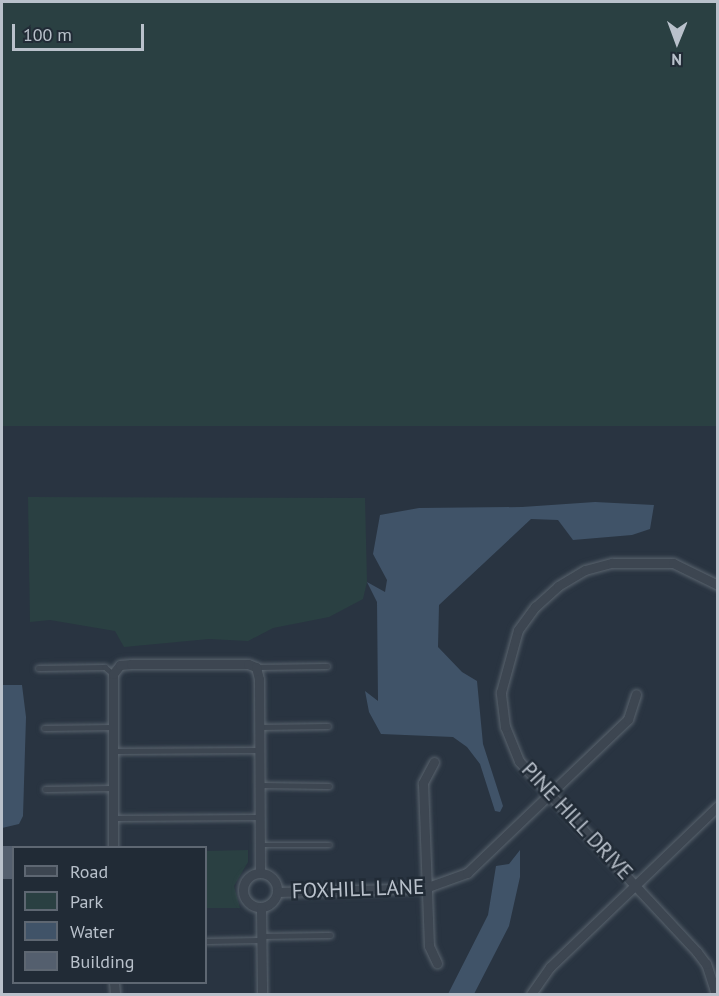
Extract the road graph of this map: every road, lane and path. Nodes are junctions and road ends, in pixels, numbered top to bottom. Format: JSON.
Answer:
{"nodes":[{"id":1,"x":717,"y":585,"type":"edge"},
{"id":2,"x":327,"y":666,"type":"dead end"},
{"id":3,"x":256,"y":667,"type":"junction"},
{"id":4,"x":38,"y":668,"type":"dead end"},
{"id":5,"x":113,"y":674,"type":"junction"},
{"id":6,"x":636,"y":694,"type":"dead end"},
{"id":7,"x":328,"y":726,"type":"dead end"},
{"id":8,"x":113,"y":727,"type":"junction"},
{"id":9,"x":259,"y":727,"type":"junction"},
{"id":10,"x":44,"y":728,"type":"dead end"},
{"id":11,"x":259,"y":750,"type":"junction"},
{"id":12,"x":114,"y":751,"type":"junction"},
{"id":13,"x":434,"y":762,"type":"dead end"},
{"id":14,"x":260,"y":785,"type":"junction"},
{"id":15,"x":329,"y":786,"type":"dead end"},
{"id":16,"x":113,"y":788,"type":"junction"},
{"id":17,"x":45,"y":789,"type":"dead end"},
{"id":18,"x":549,"y":796,"type":"junction"},
{"id":19,"x":717,"y":806,"type":"edge"},
{"id":20,"x":260,"y":817,"type":"junction"},
{"id":21,"x":113,"y":818,"type":"junction"},
{"id":22,"x":260,"y":845,"type":"junction"},
{"id":23,"x":330,"y":845,"type":"dead end"},
{"id":24,"x":113,"y":846,"type":"edge"},
{"id":25,"x":260,"y":873,"type":"junction"},
{"id":26,"x":634,"y":885,"type":"junction"},
{"id":27,"x":426,"y":888,"type":"junction"},
{"id":28,"x":277,"y":892,"type":"junction"},
{"id":29,"x":261,"y":907,"type":"junction"},
{"id":30,"x":330,"y":935,"type":"dead end"},
{"id":31,"x":260,"y":938,"type":"junction"},
{"id":32,"x":207,"y":941,"type":"edge"},
{"id":33,"x":437,"y":963,"type":"dead end"},
{"id":34,"x":262,"y":994,"type":"edge"},
{"id":35,"x":531,"y":994,"type":"edge"},
{"id":36,"x":716,"y":994,"type":"edge"}],
"edges":[{"from":1,"to":18,"type":"street","name":"PINE HILL DRIVE"},
{"from":2,"to":3,"type":"lane"},
{"from":3,"to":5,"type":"street"},
{"from":3,"to":9,"type":"street"},
{"from":4,"to":5,"type":"lane"},
{"from":5,"to":8,"type":"street"},
{"from":6,"to":18,"type":"street","name":"FOXHILL LANE"},
{"from":7,"to":9,"type":"lane"},
{"from":8,"to":10,"type":"lane"},
{"from":8,"to":12,"type":"street"},
{"from":9,"to":11,"type":"street"},
{"from":11,"to":12,"type":"lane"},
{"from":11,"to":14,"type":"street"},
{"from":12,"to":16,"type":"street"},
{"from":13,"to":27,"type":"street"},
{"from":14,"to":15,"type":"lane"},
{"from":14,"to":20,"type":"street"},
{"from":16,"to":17,"type":"lane"},
{"from":16,"to":21,"type":"street"},
{"from":18,"to":26,"type":"street","name":"PINE HILL DRIVE"},
{"from":18,"to":27,"type":"street","name":"FOXHILL LANE"},
{"from":19,"to":26,"type":"street","name":"PINE HILL DRIVE"},
{"from":20,"to":21,"type":"lane"},
{"from":20,"to":22,"type":"street"},
{"from":21,"to":24,"type":"street"},
{"from":22,"to":23,"type":"lane"},
{"from":22,"to":25,"type":"street"},
{"from":25,"to":28,"type":"street"},
{"from":25,"to":29,"type":"street"},
{"from":26,"to":35,"type":"street"},
{"from":26,"to":36,"type":"street"},
{"from":27,"to":28,"type":"street","name":"FOXHILL LANE"},
{"from":27,"to":33,"type":"street"},
{"from":28,"to":29,"type":"street"},
{"from":29,"to":31,"type":"street"},
{"from":30,"to":31,"type":"lane"},
{"from":31,"to":32,"type":"lane"},
{"from":31,"to":34,"type":"street"}]}
